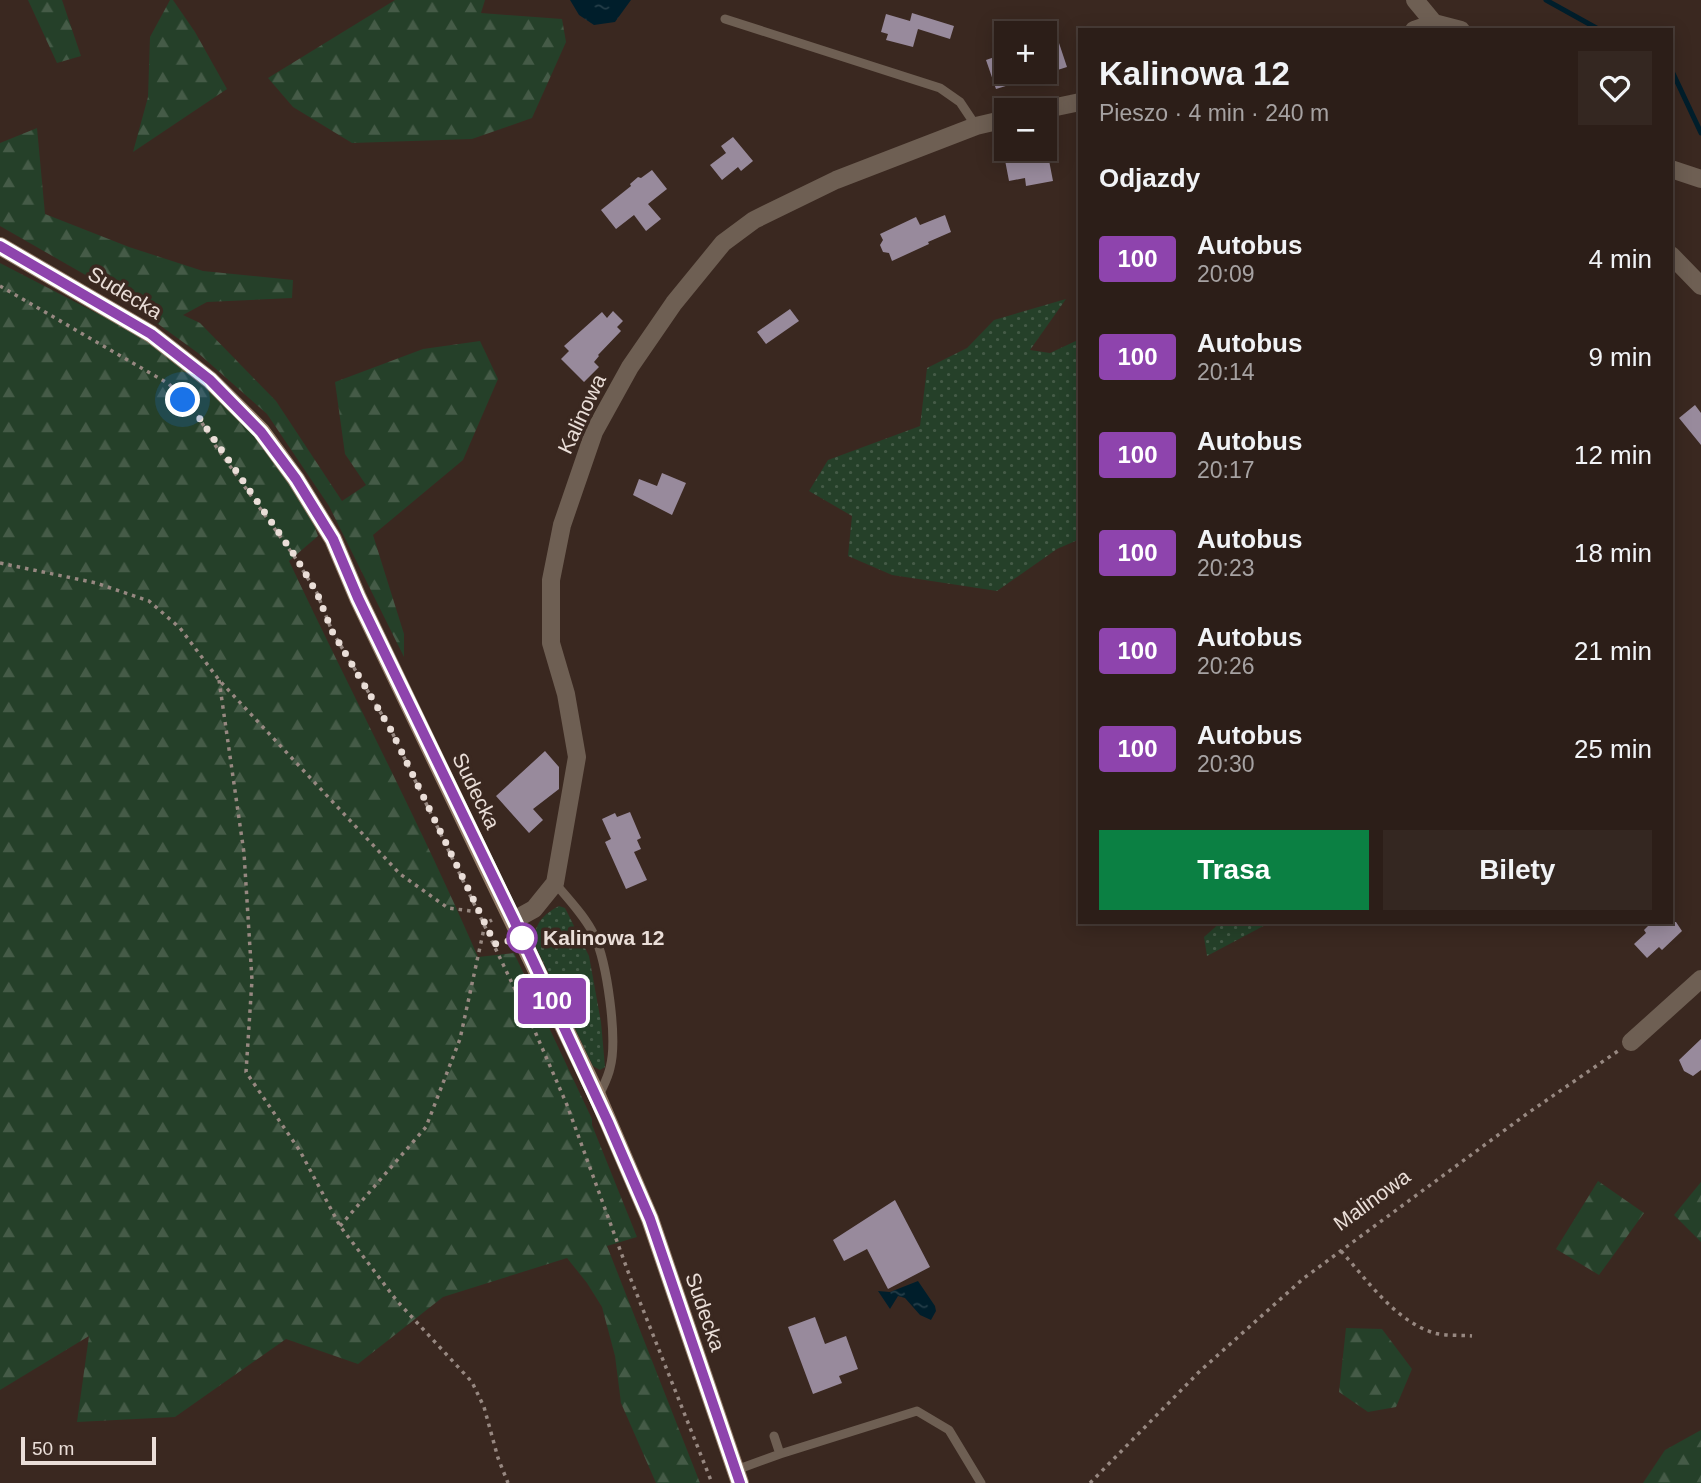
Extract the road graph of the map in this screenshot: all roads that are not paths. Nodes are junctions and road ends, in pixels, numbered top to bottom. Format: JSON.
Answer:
{"nodes":[{"id":1,"x":1415,"y":0,"type":"edge"},
{"id":2,"x":725,"y":19,"type":"dead end"},
{"id":3,"x":1434,"y":23,"type":"junction"},
{"id":4,"x":1420,"y":28,"type":"edge"},
{"id":5,"x":1453,"y":28,"type":"edge"},
{"id":6,"x":1078,"y":102,"type":"edge"},
{"id":7,"x":1057,"y":107,"type":"edge"},
{"id":8,"x":994,"y":122,"type":"edge"},
{"id":9,"x":976,"y":126,"type":"junction"},
{"id":10,"x":1673,"y":170,"type":"edge"},
{"id":11,"x":1701,"y":179,"type":"edge"},
{"id":12,"x":0,"y":246,"type":"edge"},
{"id":13,"x":1673,"y":257,"type":"edge"},
{"id":14,"x":1701,"y":286,"type":"edge"},
{"id":15,"x":555,"y":883,"type":"junction"},
{"id":16,"x":514,"y":920,"type":"junction"},
{"id":17,"x":1699,"y":987,"type":"edge"},
{"id":18,"x":1631,"y":1042,"type":"road end"},
{"id":19,"x":598,"y":1098,"type":"junction"},
{"id":20,"x":774,"y":1436,"type":"dead end"},
{"id":21,"x":780,"y":1454,"type":"junction"},
{"id":22,"x":738,"y":1477,"type":"edge"},
{"id":23,"x":981,"y":1483,"type":"edge"}],
"edges":[{"from":1,"to":3,"type":"street"},
{"from":2,"to":9,"type":"lane"},
{"from":3,"to":4,"type":"street"},
{"from":3,"to":5,"type":"street"},
{"from":6,"to":7,"type":"street"},
{"from":8,"to":9,"type":"street","name":"Kalinowa"},
{"from":9,"to":15,"type":"street","name":"Kalinowa"},
{"from":10,"to":11,"type":"street"},
{"from":12,"to":16,"type":"main road","name":"Sudecka"},
{"from":13,"to":14,"type":"street"},
{"from":15,"to":16,"type":"street"},
{"from":15,"to":19,"type":"lane"},
{"from":16,"to":19,"type":"main road","name":"Sudecka"},
{"from":17,"to":18,"type":"street"},
{"from":19,"to":22,"type":"main road","name":"Sudecka"},
{"from":20,"to":21,"type":"lane"},
{"from":21,"to":22,"type":"lane"},
{"from":21,"to":23,"type":"lane"}]}
